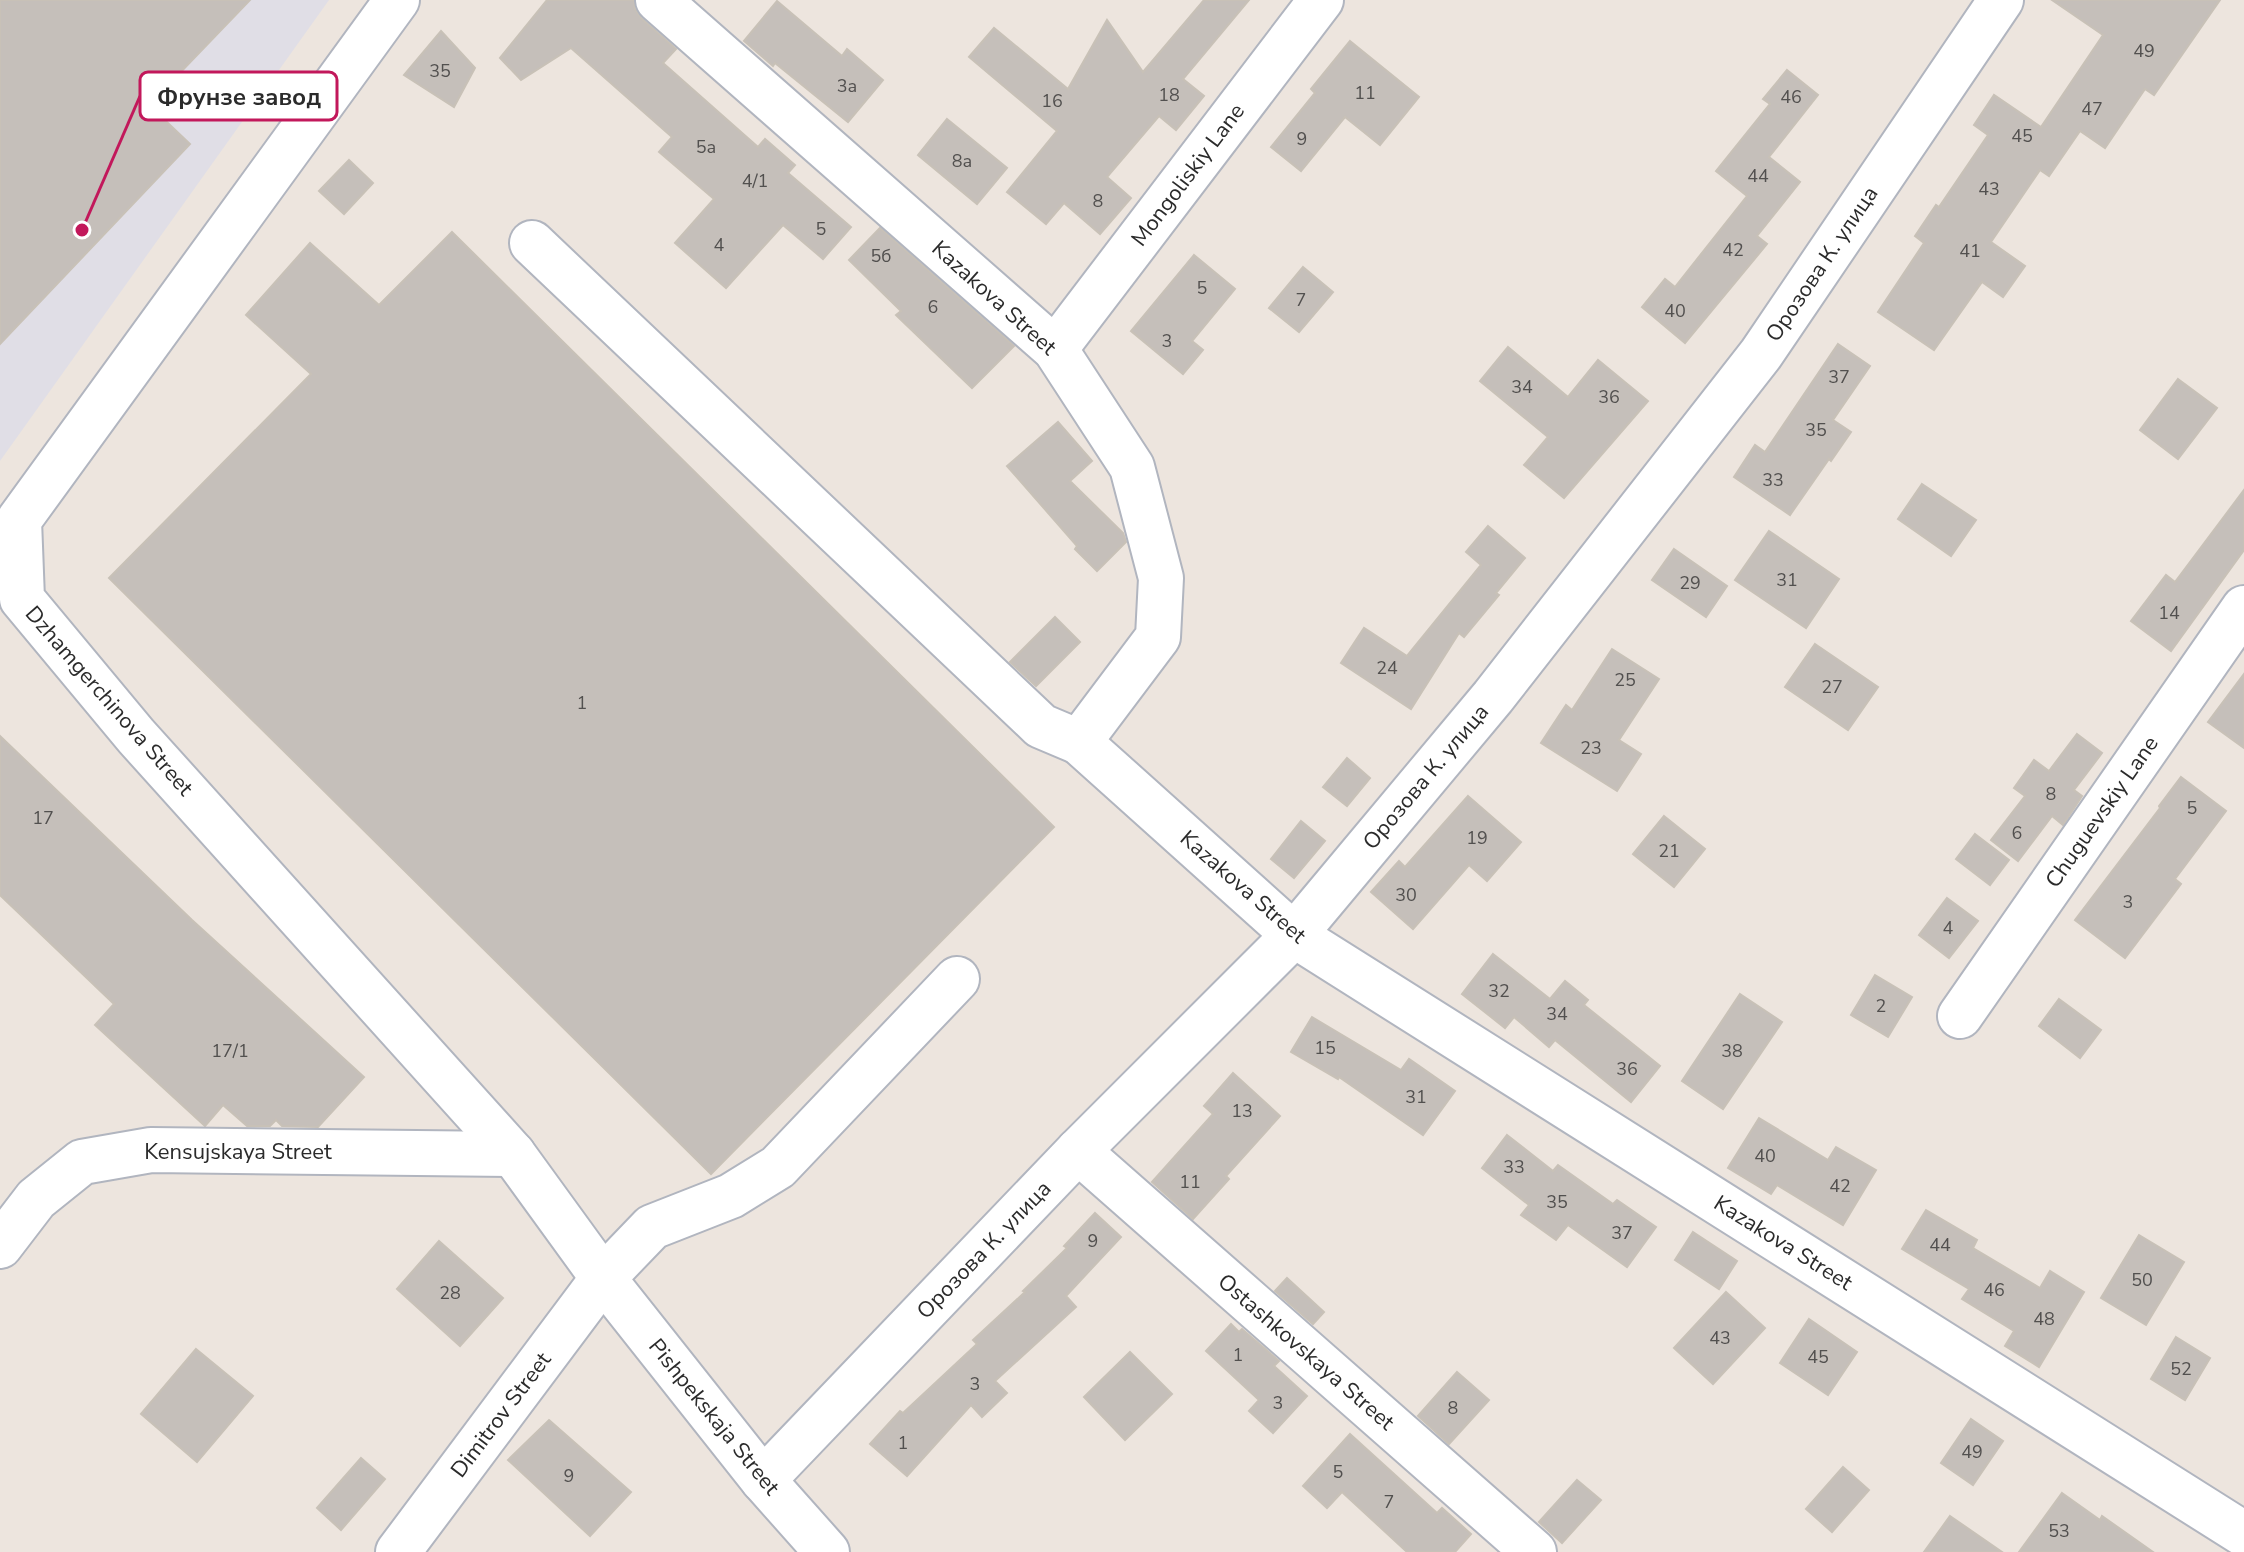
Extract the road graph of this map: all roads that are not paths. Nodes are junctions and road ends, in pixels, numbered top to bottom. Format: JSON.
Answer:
{"nodes":[{"id":1,"x":397,"y":0,"type":"edge"},
{"id":2,"x":658,"y":0,"type":"edge"},
{"id":3,"x":1321,"y":0,"type":"edge"},
{"id":4,"x":2001,"y":0,"type":"edge"},
{"id":5,"x":532,"y":243,"type":"dead end"},
{"id":6,"x":1055,"y":349,"type":"junction"},
{"id":7,"x":2244,"y":608,"type":"edge"},
{"id":8,"x":1079,"y":742,"type":"junction"},
{"id":9,"x":1294,"y":935,"type":"junction"},
{"id":10,"x":957,"y":979,"type":"dead end"},
{"id":11,"x":1960,"y":1016,"type":"dead end"},
{"id":12,"x":1078,"y":1151,"type":"junction"},
{"id":13,"x":513,"y":1154,"type":"junction"},
{"id":14,"x":0,"y":1246,"type":"edge"},
{"id":15,"x":603,"y":1278,"type":"junction"},
{"id":16,"x":763,"y":1480,"type":"junction"},
{"id":17,"x":2239,"y":1520,"type":"edge"},
{"id":18,"x":398,"y":1552,"type":"edge"},
{"id":19,"x":827,"y":1552,"type":"edge"},
{"id":20,"x":1534,"y":1552,"type":"edge"}],
"edges":[{"from":1,"to":13,"type":"street","name":"Dzhamgerchinova Street"},
{"from":2,"to":6,"type":"street","name":"Kazakova Street"},
{"from":3,"to":6,"type":"street","name":"Mongoliskiy Lane"},
{"from":4,"to":9,"type":"street","name":"Орозова К. улица"},
{"from":5,"to":8,"type":"street"},
{"from":6,"to":8,"type":"street","name":"Kazakova Street"},
{"from":7,"to":11,"type":"street","name":"Chuguevskiy Lane"},
{"from":8,"to":9,"type":"street","name":"Kazakova Street"},
{"from":9,"to":12,"type":"street","name":"Орозова К. улица"},
{"from":9,"to":17,"type":"street","name":"Kazakova Street"},
{"from":10,"to":15,"type":"street","name":"Dimitrov Street"},
{"from":12,"to":16,"type":"street","name":"Орозова К. улица"},
{"from":12,"to":20,"type":"street","name":"Ostashkovskaya Street"},
{"from":13,"to":14,"type":"street","name":"Kensujskaya Street"},
{"from":13,"to":15,"type":"street","name":"Dzhamgerchinova Street"},
{"from":15,"to":16,"type":"street","name":"Pishpekskaja Street"},
{"from":15,"to":18,"type":"street","name":"Dimitrov Street"},
{"from":16,"to":19,"type":"street","name":"Pishpekskaja Street"}]}
